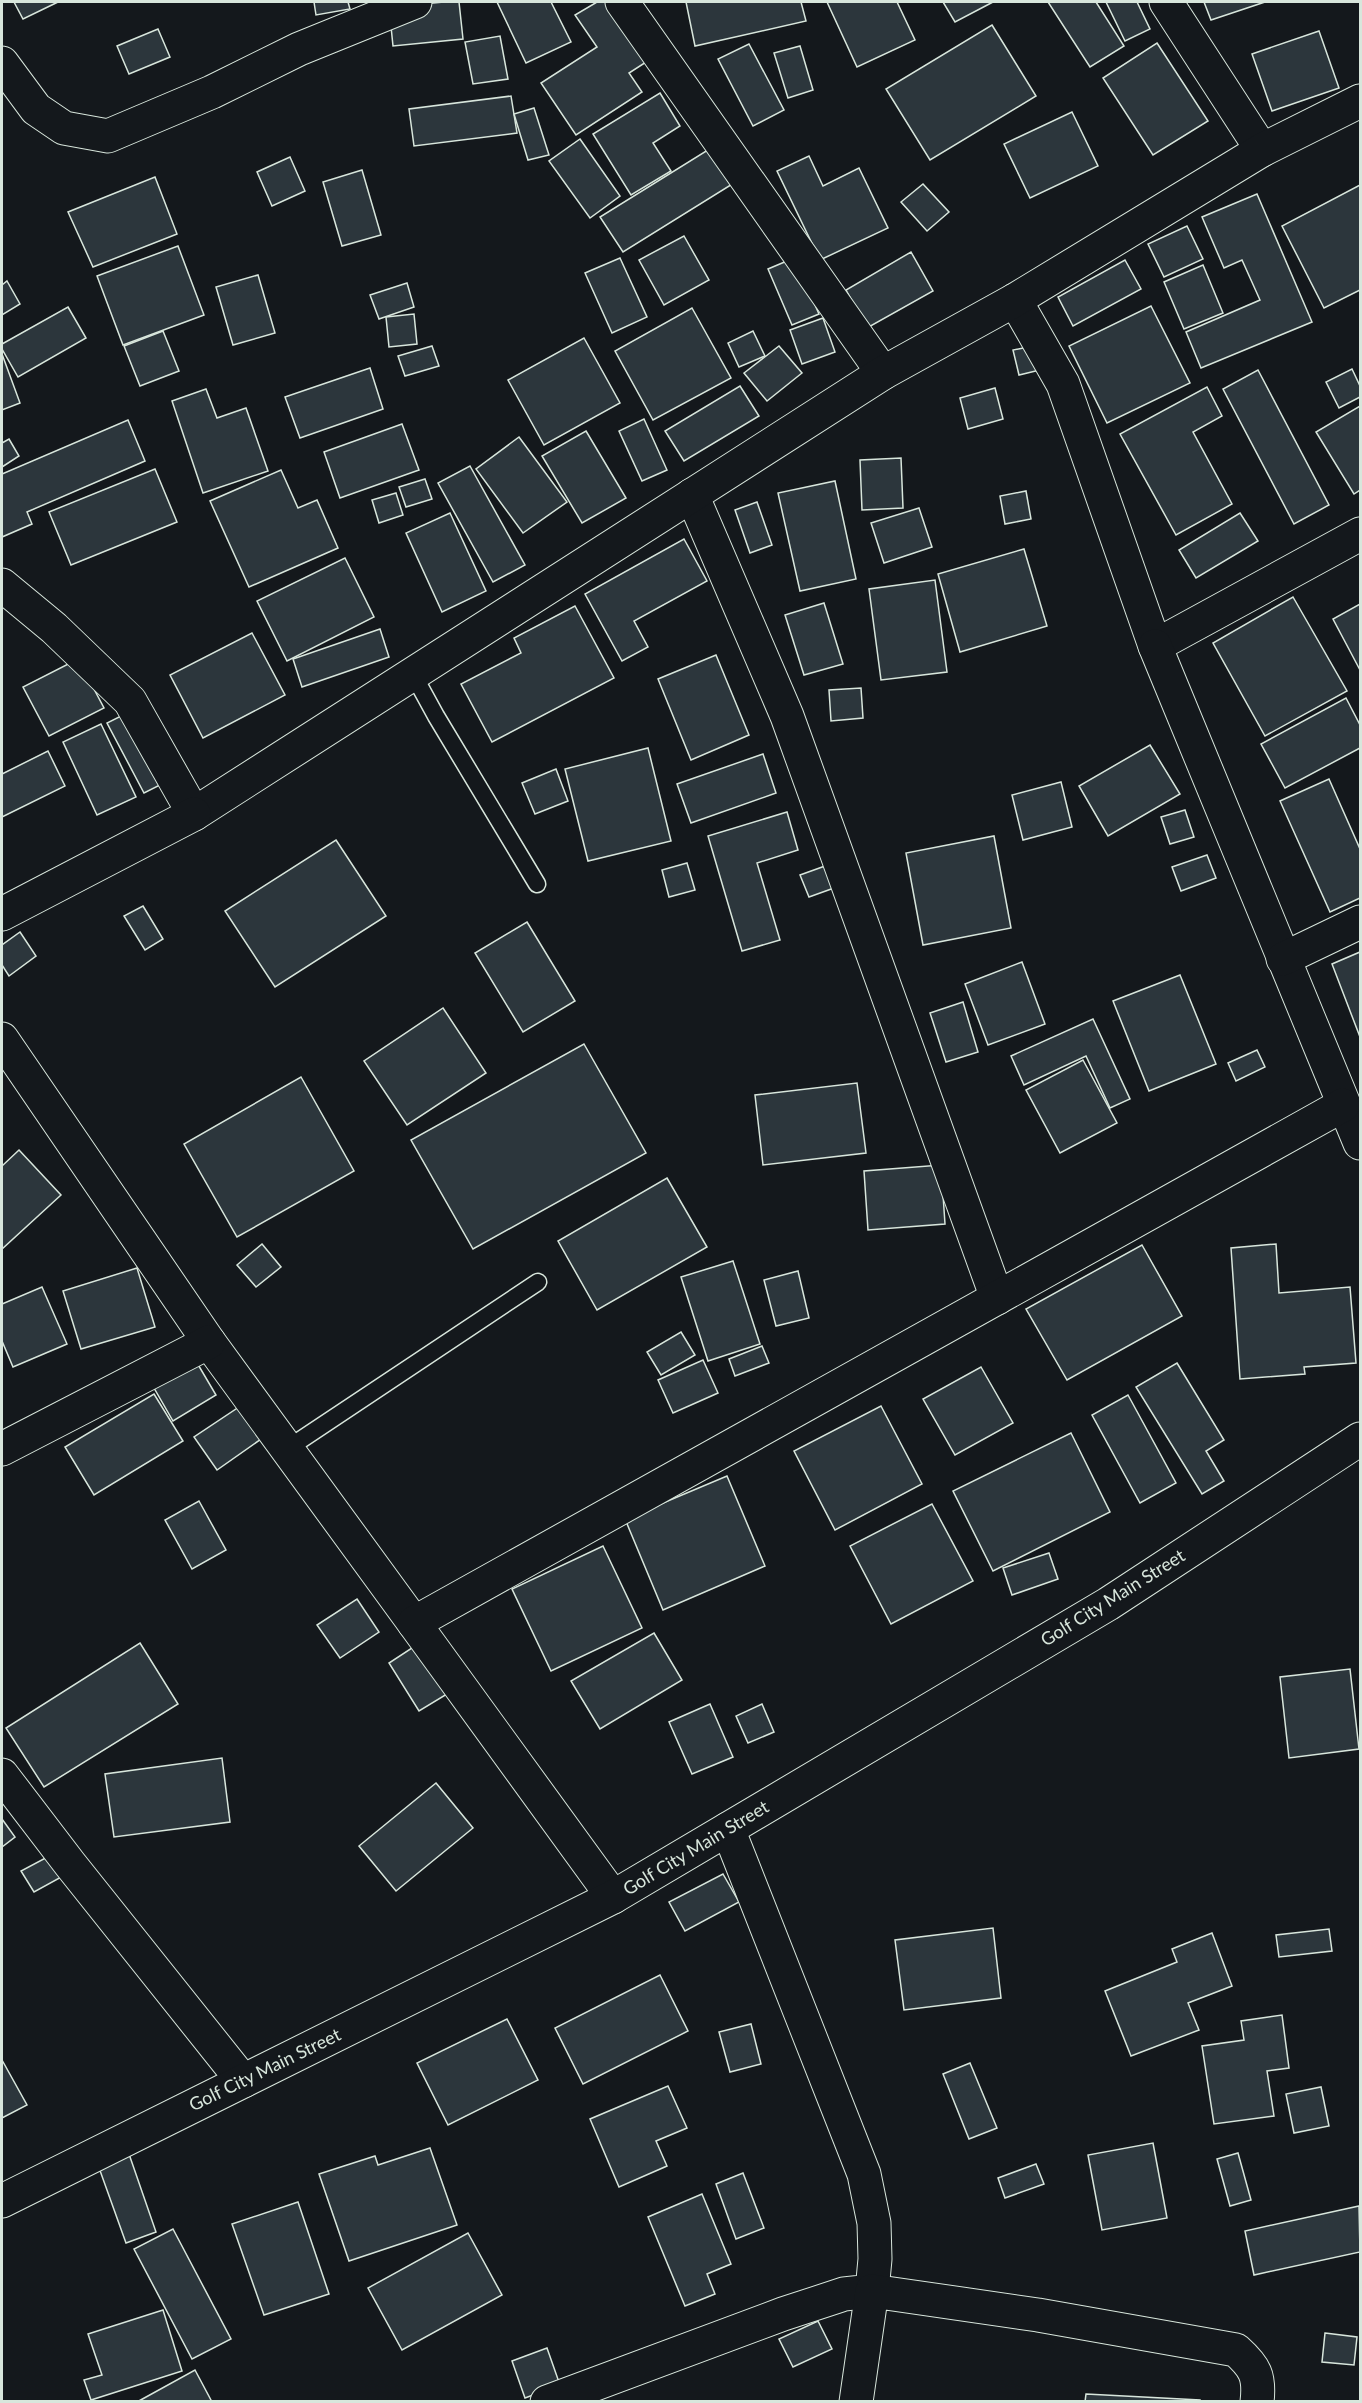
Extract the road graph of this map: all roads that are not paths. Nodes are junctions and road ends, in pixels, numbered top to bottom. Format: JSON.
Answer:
{"nodes":[{"id":1,"x":415,"y":2,"type":"edge"},
{"id":2,"x":621,"y":2,"type":"edge"},
{"id":3,"x":1166,"y":2,"type":"edge"},
{"id":4,"x":2,"y":63,"type":"edge"},
{"id":5,"x":1360,"y":101,"type":"edge"},
{"id":6,"x":1262,"y":150,"type":"junction"},
{"id":7,"x":1015,"y":300,"type":"junction"},
{"id":8,"x":883,"y":373,"type":"junction"},
{"id":9,"x":692,"y":495,"type":"junction"},
{"id":10,"x":1360,"y":534,"type":"edge"},
{"id":11,"x":2,"y":585,"type":"edge"},
{"id":12,"x":1155,"y":646,"type":"junction"},
{"id":13,"x":413,"y":674,"type":"junction"},
{"id":14,"x":194,"y":814,"type":"junction"},
{"id":15,"x":537,"y":884,"type":"dead end"},
{"id":16,"x":2,"y":914,"type":"edge"},
{"id":17,"x":1360,"y":922,"type":"edge"},
{"id":18,"x":1283,"y":958,"type":"junction"},
{"id":19,"x":2,"y":1039,"type":"edge"},
{"id":20,"x":1343,"y":1105,"type":"junction"},
{"id":21,"x":1360,"y":1143,"type":"edge"},
{"id":22,"x":538,"y":1282,"type":"dead end"},
{"id":23,"x":997,"y":1298,"type":"junction"},
{"id":24,"x":209,"y":1342,"type":"junction"},
{"id":25,"x":1360,"y":1439,"type":"edge"},
{"id":26,"x":2,"y":1449,"type":"edge"},
{"id":27,"x":287,"y":1449,"type":"junction"},
{"id":28,"x":414,"y":1623,"type":"junction"},
{"id":29,"x":2,"y":1775,"type":"edge"},
{"id":30,"x":728,"y":1829,"type":"junction"},
{"id":31,"x":612,"y":1897,"type":"junction"},
{"id":32,"x":243,"y":2081,"type":"junction"},
{"id":33,"x":2,"y":2201,"type":"edge"},
{"id":34,"x":872,"y":2291,"type":"junction"},
{"id":35,"x":547,"y":2402,"type":"edge"},
{"id":36,"x":856,"y":2402,"type":"edge"},
{"id":37,"x":1257,"y":2402,"type":"edge"}],
"edges":[{"from":1,"to":4,"type":"street"},
{"from":2,"to":8,"type":"street"},
{"from":3,"to":6,"type":"street"},
{"from":5,"to":6,"type":"street"},
{"from":6,"to":7,"type":"street"},
{"from":7,"to":8,"type":"street"},
{"from":7,"to":12,"type":"street"},
{"from":8,"to":9,"type":"street"},
{"from":9,"to":13,"type":"street"},
{"from":9,"to":23,"type":"street"},
{"from":10,"to":12,"type":"street"},
{"from":11,"to":14,"type":"street"},
{"from":12,"to":18,"type":"street"},
{"from":13,"to":14,"type":"street"},
{"from":13,"to":15,"type":"lane"},
{"from":14,"to":16,"type":"street"},
{"from":17,"to":18,"type":"street"},
{"from":18,"to":20,"type":"street"},
{"from":19,"to":24,"type":"street"},
{"from":20,"to":21,"type":"street"},
{"from":20,"to":23,"type":"street"},
{"from":22,"to":27,"type":"lane"},
{"from":23,"to":28,"type":"street"},
{"from":24,"to":26,"type":"street"},
{"from":24,"to":27,"type":"street"},
{"from":25,"to":30,"type":"street","name":"Golf City Main Street"},
{"from":27,"to":28,"type":"street"},
{"from":28,"to":31,"type":"street"},
{"from":29,"to":32,"type":"street"},
{"from":30,"to":31,"type":"street","name":"Golf City Main Street"},
{"from":30,"to":34,"type":"street"},
{"from":31,"to":32,"type":"street","name":"Golf City Main Street"},
{"from":32,"to":33,"type":"street","name":"Golf City Main Street"},
{"from":34,"to":35,"type":"street"},
{"from":34,"to":36,"type":"street"},
{"from":34,"to":37,"type":"street"}]}
